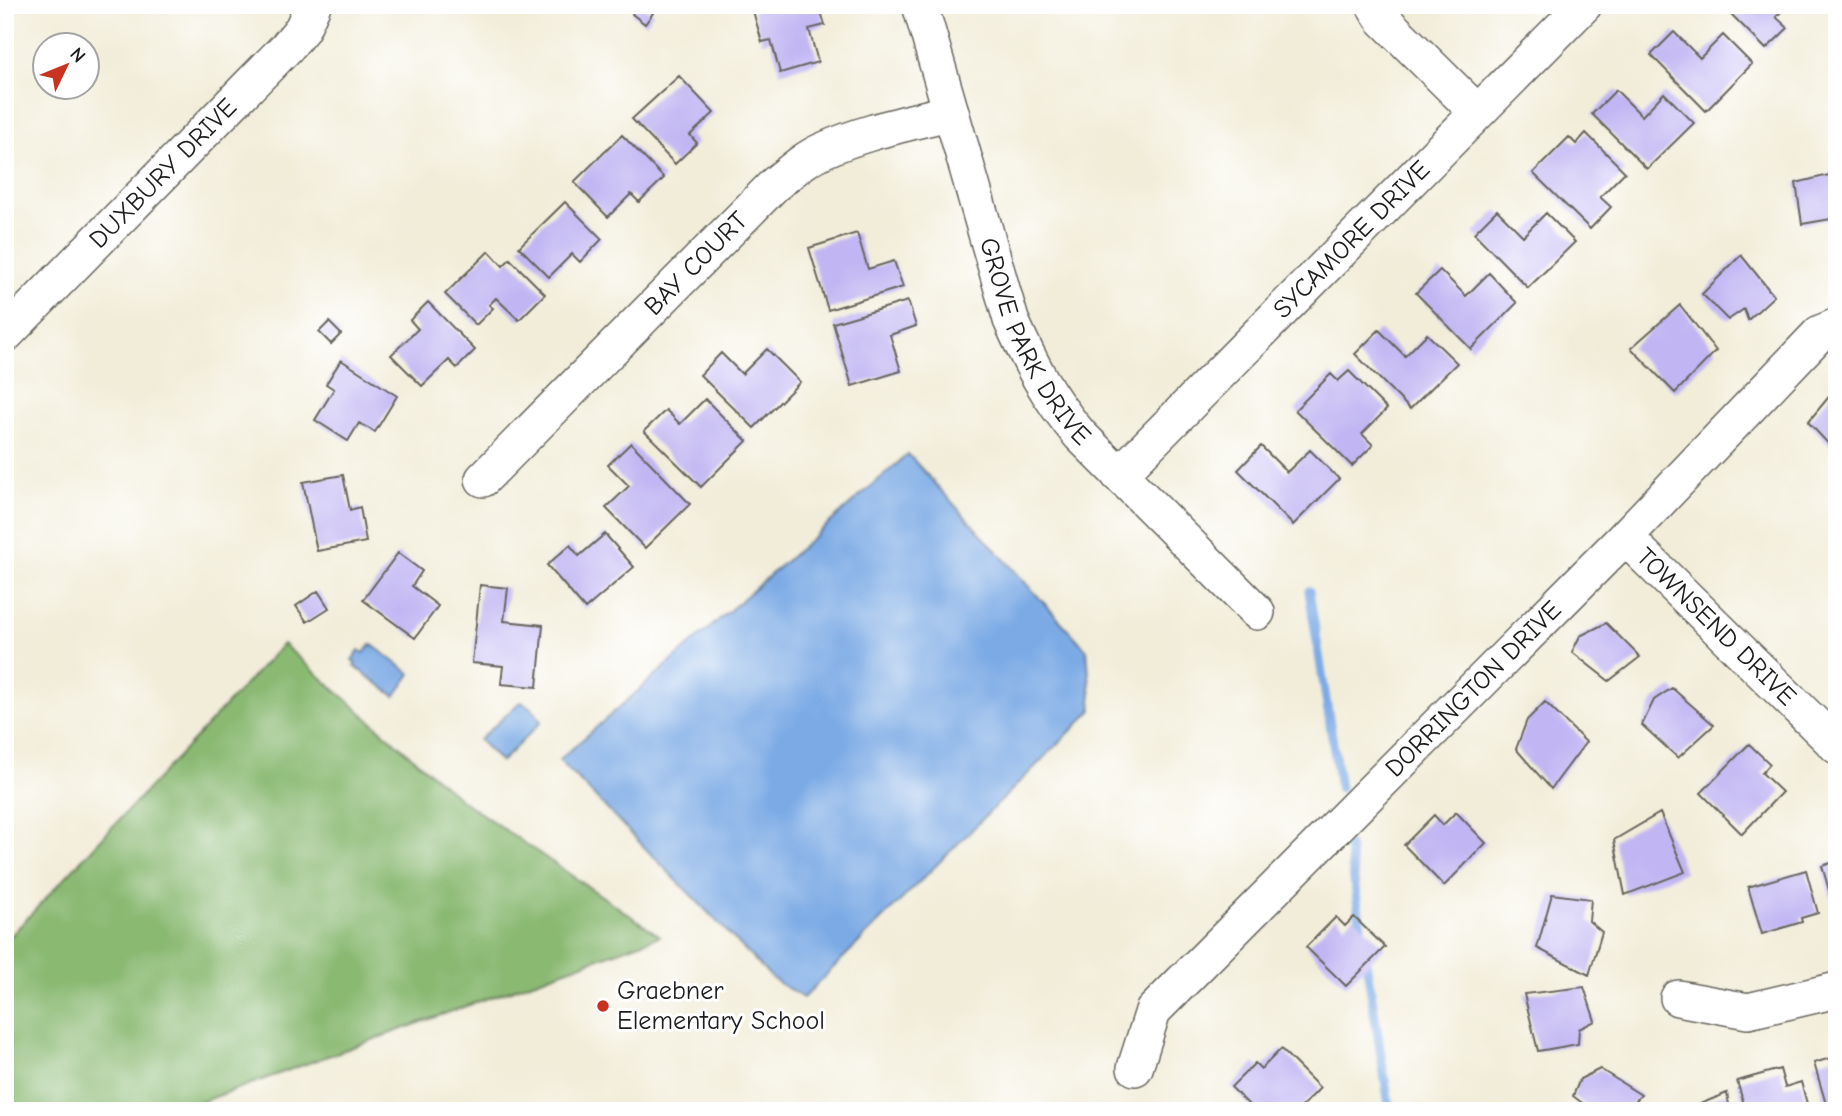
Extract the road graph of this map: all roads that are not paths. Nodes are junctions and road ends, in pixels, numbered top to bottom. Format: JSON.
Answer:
{"nodes":[{"id":1,"x":313,"y":5,"type":"edge"},
{"id":2,"x":919,"y":5,"type":"edge"},
{"id":3,"x":1374,"y":5,"type":"edge"},
{"id":4,"x":1584,"y":5,"type":"edge"},
{"id":5,"x":951,"y":112,"type":"junction"},
{"id":6,"x":1477,"y":112,"type":"junction"},
{"id":7,"x":1837,"y":326,"type":"edge"},
{"id":8,"x":5,"y":335,"type":"edge"},
{"id":9,"x":1119,"y":475,"type":"junction"},
{"id":10,"x":483,"y":479,"type":"dead end"},
{"id":11,"x":1625,"y":537,"type":"junction"},
{"id":12,"x":1257,"y":612,"type":"dead end"},
{"id":13,"x":1837,"y":746,"type":"edge"},
{"id":14,"x":1837,"y":990,"type":"edge"},
{"id":15,"x":1678,"y":998,"type":"dead end"},
{"id":16,"x":1135,"y":1068,"type":"dead end"}],
"edges":[{"from":1,"to":8,"type":"street","name":"DUXBURY DRIVE"},
{"from":2,"to":5,"type":"street","name":"GROVE PARK DRIVE"},
{"from":3,"to":6,"type":"street"},
{"from":4,"to":6,"type":"street","name":"SYCAMORE DRIVE"},
{"from":5,"to":9,"type":"street","name":"GROVE PARK DRIVE"},
{"from":5,"to":10,"type":"street","name":"BAY COURT"},
{"from":6,"to":9,"type":"street","name":"SYCAMORE DRIVE"},
{"from":7,"to":11,"type":"street","name":"DORRINGTON DRIVE"},
{"from":9,"to":12,"type":"street","name":"GROVE PARK DRIVE"},
{"from":11,"to":13,"type":"street","name":"TOWNSEND DRIVE"},
{"from":11,"to":16,"type":"street","name":"DORRINGTON DRIVE"},
{"from":14,"to":15,"type":"street"}]}
